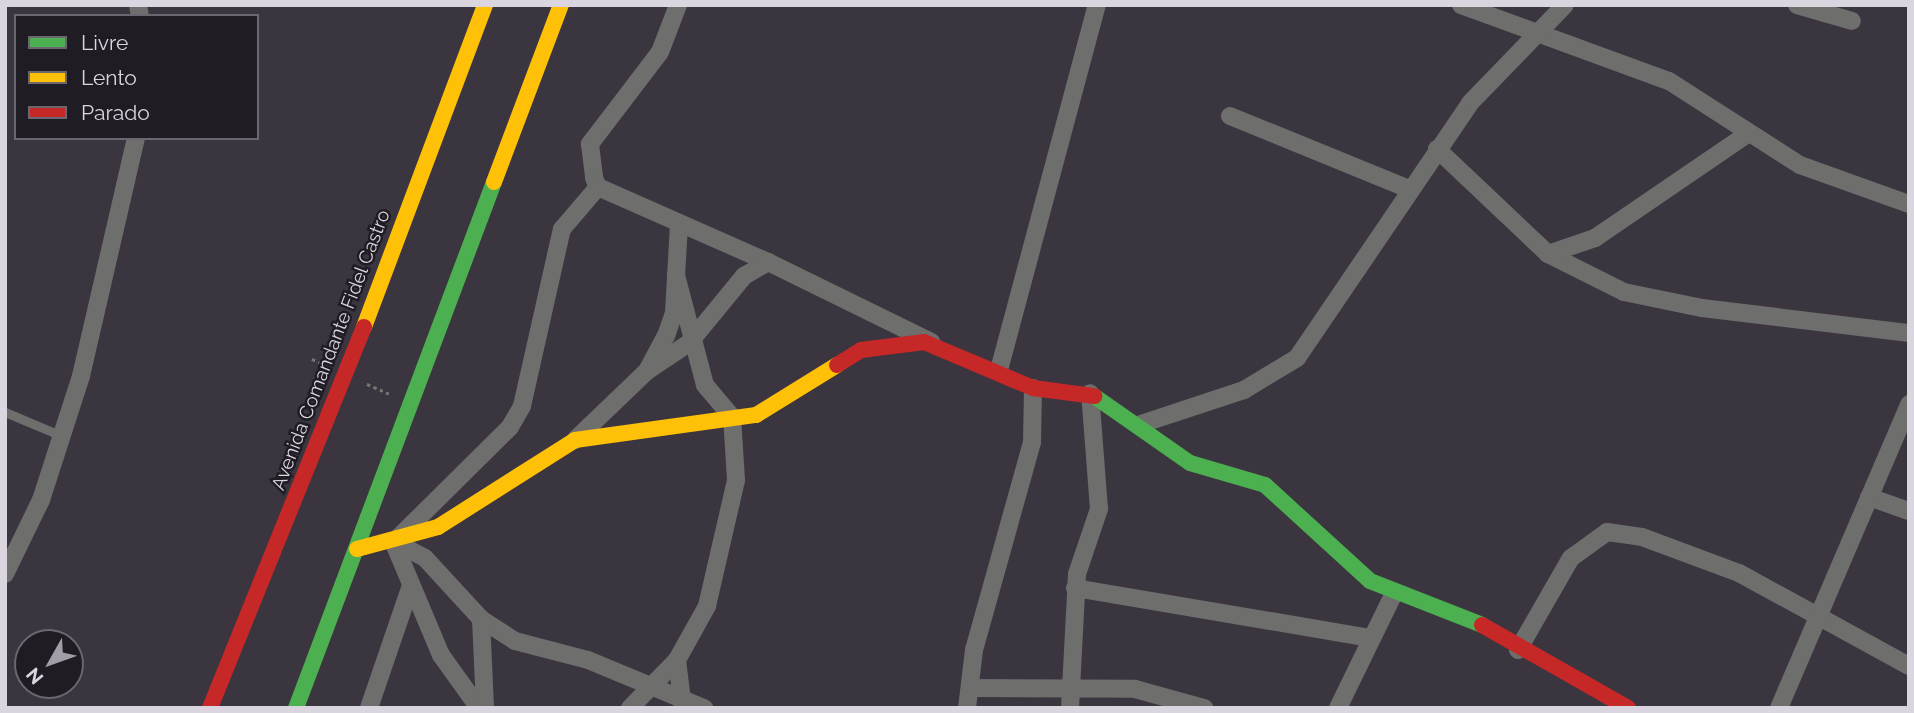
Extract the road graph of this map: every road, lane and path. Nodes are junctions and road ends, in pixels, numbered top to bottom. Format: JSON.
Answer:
{"nodes":[{"id":1,"x":485,"y":5,"type":"edge"},
{"id":2,"x":561,"y":5,"type":"edge"},
{"id":3,"x":678,"y":5,"type":"edge"},
{"id":4,"x":1097,"y":5,"type":"edge"},
{"id":5,"x":1461,"y":5,"type":"edge"},
{"id":6,"x":1565,"y":5,"type":"edge"},
{"id":7,"x":1797,"y":5,"type":"edge"},
{"id":8,"x":1852,"y":21,"type":"dead end"},
{"id":9,"x":1543,"y":33,"type":"junction"},
{"id":10,"x":1230,"y":117,"type":"dead end"},
{"id":11,"x":1749,"y":133,"type":"junction"},
{"id":12,"x":136,"y":140,"type":"edge"},
{"id":13,"x":1437,"y":149,"type":"junction"},
{"id":14,"x":598,"y":187,"type":"junction"},
{"id":15,"x":1409,"y":189,"type":"junction"},
{"id":16,"x":1909,"y":204,"type":"edge"},
{"id":17,"x":679,"y":223,"type":"junction"},
{"id":18,"x":1548,"y":254,"type":"junction"},
{"id":19,"x":768,"y":262,"type":"junction"},
{"id":20,"x":676,"y":275,"type":"junction"},
{"id":21,"x":1909,"y":333,"type":"edge"},
{"id":22,"x":689,"y":343,"type":"junction"},
{"id":23,"x":312,"y":359,"type":"dead end"},
{"id":24,"x":977,"y":365,"type":"junction"},
{"id":25,"x":337,"y":370,"type":"dead end"},
{"id":26,"x":999,"y":370,"type":"junction"},
{"id":27,"x":648,"y":371,"type":"junction"},
{"id":28,"x":361,"y":381,"type":"dead end"},
{"id":29,"x":1033,"y":388,"type":"junction"},
{"id":30,"x":1090,"y":393,"type":"junction"},
{"id":31,"x":397,"y":397,"type":"dead end"},
{"id":32,"x":1909,"y":404,"type":"edge"},
{"id":33,"x":5,"y":412,"type":"edge"},
{"id":34,"x":732,"y":417,"type":"junction"},
{"id":35,"x":1140,"y":425,"type":"junction"},
{"id":36,"x":62,"y":436,"type":"junction"},
{"id":37,"x":575,"y":440,"type":"junction"},
{"id":38,"x":1869,"y":497,"type":"junction"},
{"id":39,"x":1909,"y":511,"type":"edge"},
{"id":40,"x":393,"y":541,"type":"junction"},
{"id":41,"x":357,"y":549,"type":"junction"},
{"id":42,"x":5,"y":575,"type":"edge"},
{"id":43,"x":411,"y":585,"type":"junction"},
{"id":44,"x":1075,"y":588,"type":"junction"},
{"id":45,"x":1394,"y":593,"type":"junction"},
{"id":46,"x":1815,"y":616,"type":"junction"},
{"id":47,"x":481,"y":619,"type":"junction"},
{"id":48,"x":1371,"y":638,"type":"junction"},
{"id":49,"x":1518,"y":650,"type":"junction"},
{"id":50,"x":677,"y":660,"type":"junction"},
{"id":51,"x":1909,"y":666,"type":"edge"},
{"id":52,"x":654,"y":685,"type":"junction"},
{"id":53,"x":970,"y":688,"type":"junction"},
{"id":54,"x":1070,"y":688,"type":"junction"},
{"id":55,"x":683,"y":704,"type":"edge"},
{"id":56,"x":210,"y":708,"type":"edge"},
{"id":57,"x":296,"y":708,"type":"edge"},
{"id":58,"x":369,"y":708,"type":"edge"},
{"id":59,"x":479,"y":708,"type":"edge"},
{"id":60,"x":485,"y":708,"type":"edge"},
{"id":61,"x":630,"y":708,"type":"edge"},
{"id":62,"x":705,"y":708,"type":"edge"},
{"id":63,"x":967,"y":708,"type":"edge"},
{"id":64,"x":1070,"y":708,"type":"edge"},
{"id":65,"x":1204,"y":708,"type":"edge"},
{"id":66,"x":1338,"y":708,"type":"edge"},
{"id":67,"x":1628,"y":708,"type":"edge"},
{"id":68,"x":1779,"y":708,"type":"edge"}],
"edges":[{"from":1,"to":56,"type":"main road","name":"Avenida Comandante Fidel Castro"},
{"from":2,"to":41,"type":"main road"},
{"from":3,"to":14,"type":"street"},
{"from":4,"to":26,"type":"street"},
{"from":5,"to":9,"type":"street"},
{"from":6,"to":9,"type":"street"},
{"from":7,"to":8,"type":"street"},
{"from":9,"to":11,"type":"street"},
{"from":9,"to":13,"type":"street"},
{"from":10,"to":15,"type":"street"},
{"from":11,"to":16,"type":"street"},
{"from":11,"to":18,"type":"street"},
{"from":12,"to":36,"type":"street"},
{"from":13,"to":15,"type":"street"},
{"from":13,"to":18,"type":"street"},
{"from":14,"to":17,"type":"street"},
{"from":14,"to":40,"type":"street"},
{"from":15,"to":35,"type":"street"},
{"from":17,"to":19,"type":"street"},
{"from":17,"to":20,"type":"street"},
{"from":18,"to":21,"type":"street"},
{"from":19,"to":22,"type":"street"},
{"from":19,"to":24,"type":"street"},
{"from":20,"to":22,"type":"street"},
{"from":20,"to":27,"type":"street"},
{"from":22,"to":27,"type":"street"},
{"from":22,"to":34,"type":"street"},
{"from":23,"to":25,"type":"path"},
{"from":24,"to":26,"type":"main road"},
{"from":24,"to":34,"type":"main road"},
{"from":26,"to":29,"type":"main road"},
{"from":27,"to":37,"type":"street"},
{"from":28,"to":31,"type":"path"},
{"from":29,"to":30,"type":"main road"},
{"from":29,"to":53,"type":"street"},
{"from":30,"to":35,"type":"main road"},
{"from":30,"to":44,"type":"street"},
{"from":32,"to":38,"type":"street"},
{"from":33,"to":36,"type":"lane"},
{"from":34,"to":37,"type":"main road"},
{"from":34,"to":50,"type":"street"},
{"from":35,"to":45,"type":"main road"},
{"from":36,"to":42,"type":"street"},
{"from":37,"to":40,"type":"main road"},
{"from":38,"to":39,"type":"street"},
{"from":38,"to":46,"type":"street"},
{"from":40,"to":41,"type":"main road"},
{"from":40,"to":43,"type":"street"},
{"from":40,"to":47,"type":"street"},
{"from":41,"to":57,"type":"main road"},
{"from":43,"to":58,"type":"street"},
{"from":43,"to":59,"type":"street"},
{"from":44,"to":48,"type":"street"},
{"from":44,"to":54,"type":"street"},
{"from":45,"to":48,"type":"street"},
{"from":45,"to":49,"type":"main road"},
{"from":46,"to":49,"type":"street"},
{"from":46,"to":51,"type":"street"},
{"from":46,"to":68,"type":"street"},
{"from":47,"to":52,"type":"street"},
{"from":47,"to":60,"type":"street"},
{"from":48,"to":66,"type":"street"},
{"from":49,"to":67,"type":"main road"},
{"from":50,"to":52,"type":"street"},
{"from":50,"to":55,"type":"street"},
{"from":52,"to":55,"type":"street"},
{"from":52,"to":61,"type":"street"},
{"from":53,"to":54,"type":"street"},
{"from":53,"to":63,"type":"street"},
{"from":54,"to":64,"type":"street"},
{"from":54,"to":65,"type":"street"},
{"from":55,"to":62,"type":"street"}]}
